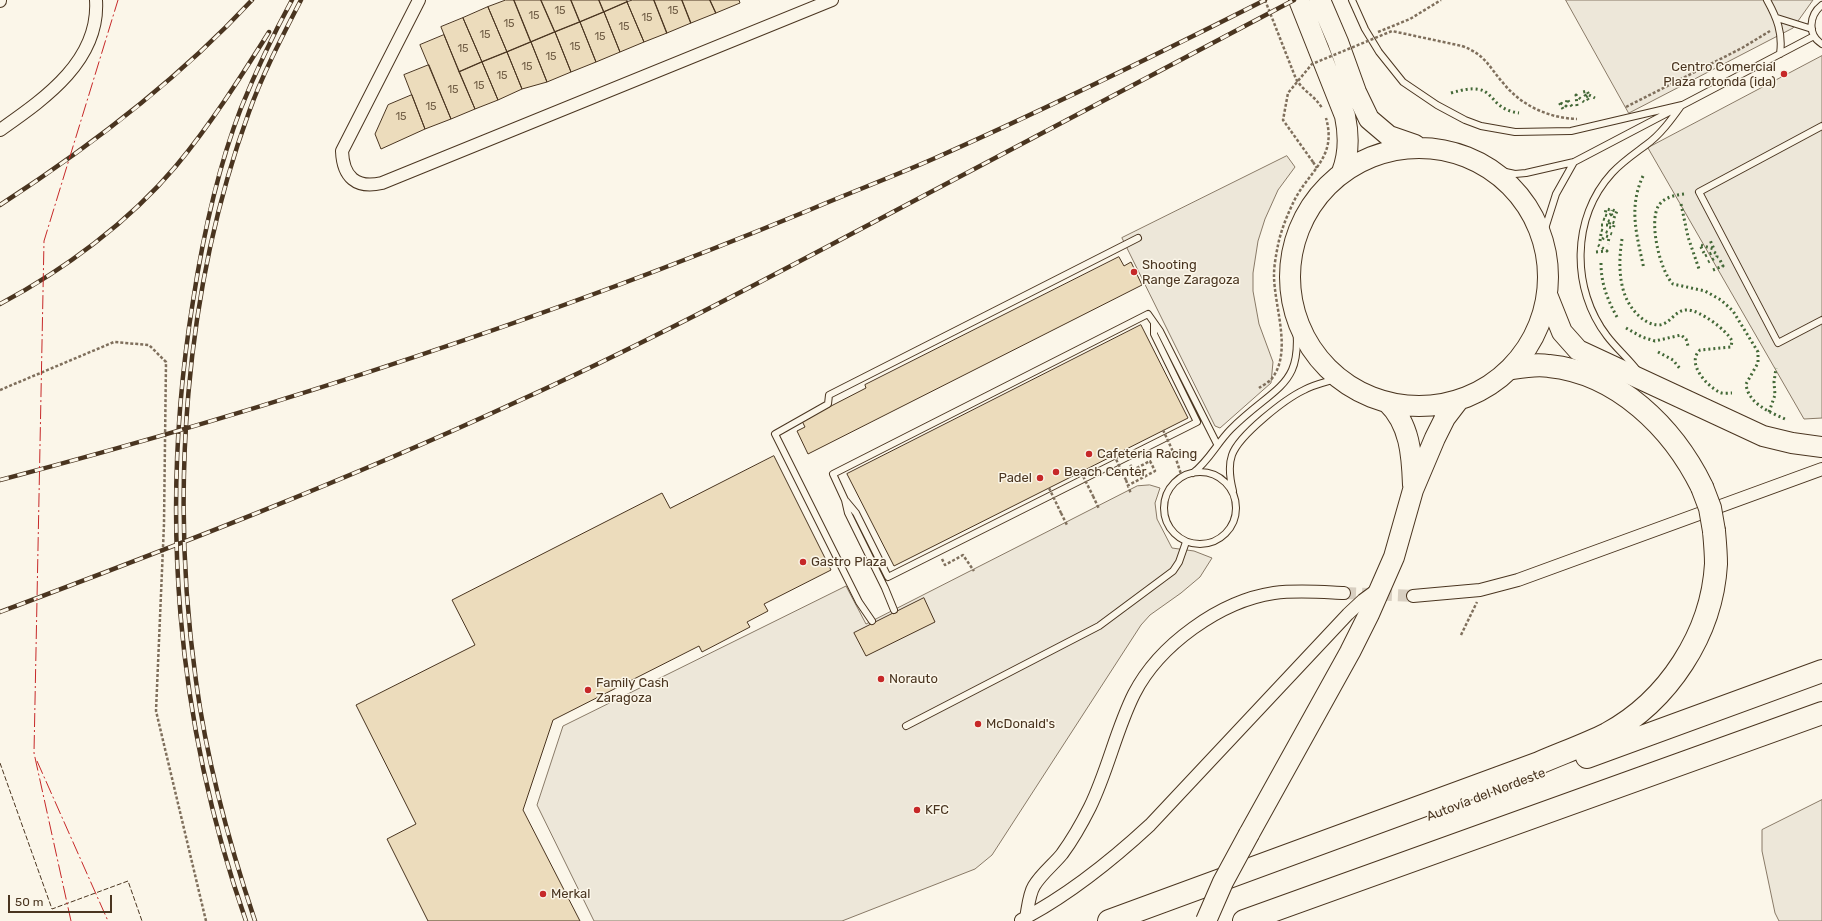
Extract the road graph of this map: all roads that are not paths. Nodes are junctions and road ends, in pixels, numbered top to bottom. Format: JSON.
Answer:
{"nodes":[{"id":1,"x":96,"y":0,"type":"edge"},
{"id":2,"x":426,"y":0,"type":"edge"},
{"id":3,"x":814,"y":0,"type":"edge"},
{"id":4,"x":832,"y":0,"type":"edge"},
{"id":5,"x":1299,"y":0,"type":"edge"},
{"id":6,"x":1320,"y":0,"type":"edge"},
{"id":7,"x":1352,"y":0,"type":"edge"},
{"id":8,"x":1767,"y":0,"type":"edge"},
{"id":9,"x":1822,"y":5,"type":"edge"},
{"id":10,"x":1777,"y":18,"type":"junction"},
{"id":11,"x":1812,"y":29,"type":"junction"},
{"id":12,"x":1814,"y":36,"type":"junction"},
{"id":13,"x":1822,"y":44,"type":"edge"},
{"id":14,"x":1780,"y":54,"type":"junction"},
{"id":15,"x":1682,"y":105,"type":"junction"},
{"id":16,"x":1822,"y":126,"type":"edge"},
{"id":17,"x":0,"y":130,"type":"edge"},
{"id":18,"x":1425,"y":148,"type":"junction"},
{"id":19,"x":1574,"y":162,"type":"junction"},
{"id":20,"x":1487,"y":168,"type":"junction"},
{"id":21,"x":1342,"y":172,"type":"junction"},
{"id":22,"x":1543,"y":235,"type":"junction"},
{"id":23,"x":1138,"y":238,"type":"dead end"},
{"id":24,"x":1548,"y":297,"type":"junction"},
{"id":25,"x":1294,"y":311,"type":"junction"},
{"id":26,"x":1822,"y":320,"type":"edge"},
{"id":27,"x":1154,"y":323,"type":"junction"},
{"id":28,"x":1513,"y":368,"type":"junction"},
{"id":29,"x":1339,"y":378,"type":"junction"},
{"id":30,"x":1646,"y":382,"type":"junction"},
{"id":31,"x":1458,"y":401,"type":"junction"},
{"id":32,"x":1387,"y":402,"type":"junction"},
{"id":33,"x":1217,"y":444,"type":"junction"},
{"id":34,"x":1822,"y":447,"type":"edge"},
{"id":35,"x":1822,"y":469,"type":"edge"},
{"id":36,"x":1193,"y":473,"type":"junction"},
{"id":37,"x":1413,"y":490,"type":"junction"},
{"id":38,"x":1234,"y":494,"type":"junction"},
{"id":39,"x":845,"y":500,"type":"junction"},
{"id":40,"x":1186,"y":542,"type":"junction"},
{"id":41,"x":1382,"y":586,"type":"junction"},
{"id":42,"x":1344,"y":593,"type":"tunnel mouth"},
{"id":43,"x":1413,"y":596,"type":"tunnel mouth"},
{"id":44,"x":894,"y":610,"type":"dead end"},
{"id":45,"x":872,"y":621,"type":"dead end"},
{"id":46,"x":1822,"y":671,"type":"edge"},
{"id":47,"x":1822,"y":713,"type":"edge"},
{"id":48,"x":906,"y":726,"type":"dead end"},
{"id":49,"x":1023,"y":919,"type":"edge"},
{"id":50,"x":1109,"y":921,"type":"edge"},
{"id":51,"x":1150,"y":921,"type":"edge"},
{"id":52,"x":1206,"y":921,"type":"edge"},
{"id":53,"x":1244,"y":921,"type":"edge"}],
"edges":[{"from":1,"to":17,"type":"street"},
{"from":2,"to":3,"type":"street"},
{"from":2,"to":4,"type":"street"},
{"from":5,"to":21,"type":"main road"},
{"from":6,"to":18,"type":"main road"},
{"from":7,"to":15,"type":"lane"},
{"from":8,"to":10,"type":"lane"},
{"from":9,"to":11,"type":"lane"},
{"from":10,"to":11,"type":"lane"},
{"from":10,"to":14,"type":"lane"},
{"from":11,"to":12,"type":"lane"},
{"from":12,"to":13,"type":"lane"},
{"from":12,"to":14,"type":"lane"},
{"from":14,"to":15,"type":"lane"},
{"from":15,"to":19,"type":"lane"},
{"from":15,"to":30,"type":"lane"},
{"from":16,"to":26,"type":"lane"},
{"from":18,"to":20,"type":"main road"},
{"from":18,"to":21,"type":"main road"},
{"from":19,"to":20,"type":"lane"},
{"from":19,"to":22,"type":"lane"},
{"from":20,"to":22,"type":"main road"},
{"from":21,"to":25,"type":"main road"},
{"from":22,"to":24,"type":"main road"},
{"from":23,"to":45,"type":"lane"},
{"from":24,"to":28,"type":"main road"},
{"from":24,"to":30,"type":"main road"},
{"from":25,"to":29,"type":"main road"},
{"from":25,"to":33,"type":"lane"},
{"from":27,"to":33,"type":"lane"},
{"from":27,"to":39,"type":"lane"},
{"from":27,"to":39,"type":"lane"},
{"from":28,"to":31,"type":"main road"},
{"from":28,"to":50,"type":"highway","bridge":true},
{"from":29,"to":32,"type":"main road"},
{"from":29,"to":38,"type":"lane"},
{"from":30,"to":34,"type":"main road"},
{"from":31,"to":32,"type":"main road"},
{"from":31,"to":37,"type":"main road"},
{"from":32,"to":37,"type":"main road"},
{"from":33,"to":36,"type":"lane"},
{"from":35,"to":43,"type":"street"},
{"from":36,"to":38,"type":"lane"},
{"from":36,"to":40,"type":"lane"},
{"from":37,"to":41,"type":"main road"},
{"from":38,"to":40,"type":"lane"},
{"from":39,"to":44,"type":"lane"},
{"from":40,"to":48,"type":"lane"},
{"from":41,"to":49,"type":"street"},
{"from":41,"to":52,"type":"main road","bridge":true},
{"from":42,"to":49,"type":"street"},
{"from":46,"to":51,"type":"highway","name":"Autovía del Nordeste"},
{"from":47,"to":53,"type":"highway"}]}
